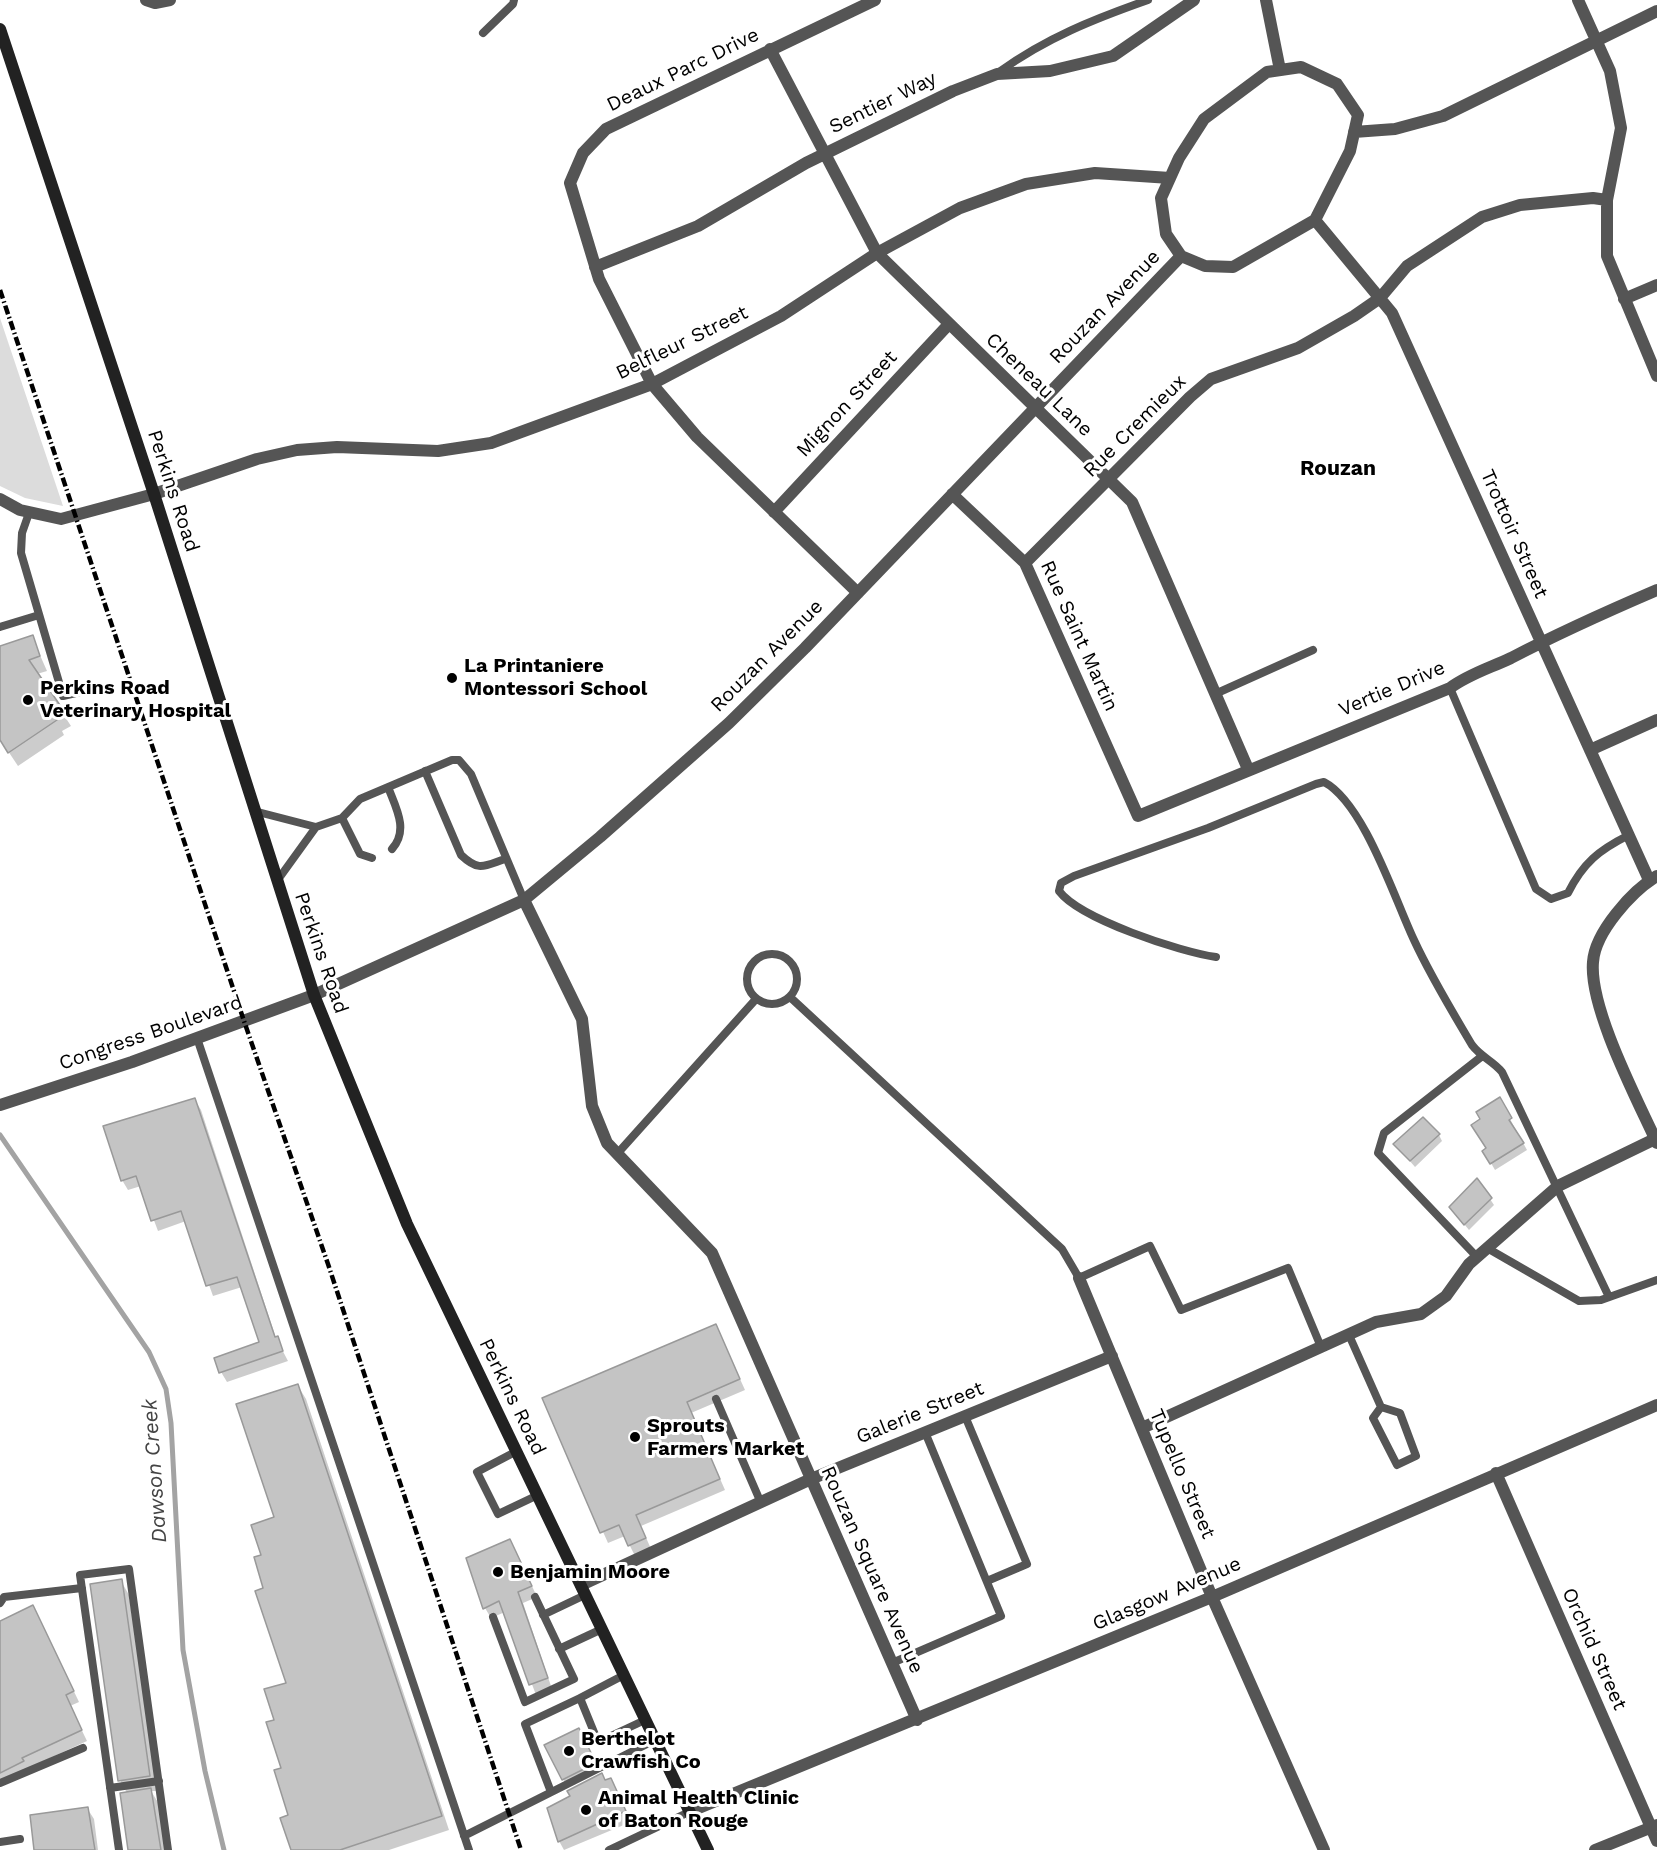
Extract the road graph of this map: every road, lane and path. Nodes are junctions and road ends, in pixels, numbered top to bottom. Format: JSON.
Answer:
{"nodes":[{"id":1,"x":146,"y":0,"type":"edge"},
{"id":2,"x":170,"y":0,"type":"edge"},
{"id":3,"x":514,"y":0,"type":"edge"},
{"id":4,"x":875,"y":0,"type":"edge"},
{"id":5,"x":1148,"y":0,"type":"edge"},
{"id":6,"x":1194,"y":0,"type":"edge"},
{"id":7,"x":1266,"y":0,"type":"edge"},
{"id":8,"x":1578,"y":0,"type":"edge"},
{"id":9,"x":1657,"y":11,"type":"edge"},
{"id":10,"x":0,"y":29,"type":"edge"},
{"id":11,"x":483,"y":33,"type":"dead end"},
{"id":12,"x":1598,"y":40,"type":"junction"},
{"id":13,"x":770,"y":50,"type":"junction"},
{"id":14,"x":1280,"y":70,"type":"junction"},
{"id":15,"x":997,"y":74,"type":"junction"},
{"id":16,"x":1354,"y":132,"type":"junction"},
{"id":17,"x":825,"y":153,"type":"junction"},
{"id":18,"x":1170,"y":178,"type":"junction"},
{"id":19,"x":1607,"y":200,"type":"junction"},
{"id":20,"x":1316,"y":220,"type":"junction"},
{"id":21,"x":877,"y":253,"type":"junction"},
{"id":22,"x":1181,"y":256,"type":"junction"},
{"id":23,"x":595,"y":267,"type":"junction"},
{"id":24,"x":1657,"y":285,"type":"edge"},
{"id":25,"x":1380,"y":298,"type":"junction"},
{"id":26,"x":1624,"y":299,"type":"junction"},
{"id":27,"x":949,"y":324,"type":"junction"},
{"id":28,"x":1657,"y":376,"type":"edge"},
{"id":29,"x":652,"y":384,"type":"junction"},
{"id":30,"x":1034,"y":409,"type":"junction"},
{"id":31,"x":1110,"y":480,"type":"junction"},
{"id":32,"x":154,"y":494,"type":"junction"},
{"id":33,"x":952,"y":494,"type":"junction"},
{"id":34,"x":0,"y":499,"type":"edge"},
{"id":35,"x":774,"y":512,"type":"junction"},
{"id":36,"x":29,"y":513,"type":"junction"},
{"id":37,"x":1025,"y":563,"type":"junction"},
{"id":38,"x":1657,"y":590,"type":"edge"},
{"id":39,"x":858,"y":593,"type":"junction"},
{"id":40,"x":39,"y":615,"type":"junction"},
{"id":41,"x":0,"y":627,"type":"edge"},
{"id":42,"x":1541,"y":640,"type":"junction"},
{"id":43,"x":1313,"y":650,"type":"dead end"},
{"id":44,"x":101,"y":687,"type":"dead end"},
{"id":45,"x":1450,"y":688,"type":"junction"},
{"id":46,"x":1215,"y":694,"type":"junction"},
{"id":47,"x":1657,"y":720,"type":"edge"},
{"id":48,"x":1590,"y":750,"type":"junction"},
{"id":49,"x":1248,"y":769,"type":"junction"},
{"id":50,"x":425,"y":771,"type":"junction"},
{"id":51,"x":388,"y":787,"type":"junction"},
{"id":52,"x":254,"y":811,"type":"junction"},
{"id":53,"x":1138,"y":816,"type":"joint"},
{"id":54,"x":342,"y":818,"type":"junction"},
{"id":55,"x":316,"y":827,"type":"junction"},
{"id":56,"x":1629,"y":835,"type":"junction"},
{"id":57,"x":392,"y":849,"type":"dead end"},
{"id":58,"x":372,"y":858,"type":"dead end"},
{"id":59,"x":505,"y":859,"type":"junction"},
{"id":60,"x":1653,"y":878,"type":"edge"},
{"id":61,"x":276,"y":882,"type":"junction"},
{"id":62,"x":524,"y":900,"type":"junction"},
{"id":63,"x":1216,"y":957,"type":"dead end"},
{"id":64,"x":314,"y":995,"type":"junction"},
{"id":65,"x":790,"y":997,"type":"junction"},
{"id":66,"x":756,"y":999,"type":"junction"},
{"id":67,"x":197,"y":1038,"type":"junction"},
{"id":68,"x":1481,"y":1057,"type":"junction"},
{"id":69,"x":0,"y":1105,"type":"edge"},
{"id":70,"x":1656,"y":1140,"type":"edge"},
{"id":71,"x":617,"y":1154,"type":"junction"},
{"id":72,"x":1558,"y":1186,"type":"junction"},
{"id":73,"x":1487,"y":1248,"type":"junction"},
{"id":74,"x":1477,"y":1257,"type":"junction"},
{"id":75,"x":1079,"y":1278,"type":"junction"},
{"id":76,"x":1657,"y":1280,"type":"edge"},
{"id":77,"x":1609,"y":1297,"type":"junction"},
{"id":78,"x":1349,"y":1335,"type":"junction"},
{"id":79,"x":1321,"y":1347,"type":"junction"},
{"id":80,"x":1112,"y":1356,"type":"junction"},
{"id":81,"x":716,"y":1399,"type":"dead end"},
{"id":82,"x":1657,"y":1405,"type":"edge"},
{"id":83,"x":1380,"y":1407,"type":"junction"},
{"id":84,"x":965,"y":1416,"type":"junction"},
{"id":85,"x":1142,"y":1428,"type":"junction"},
{"id":86,"x":926,"y":1432,"type":"junction"},
{"id":87,"x":517,"y":1451,"type":"junction"},
{"id":88,"x":1496,"y":1473,"type":"junction"},
{"id":89,"x":811,"y":1479,"type":"junction"},
{"id":90,"x":538,"y":1496,"type":"junction"},
{"id":91,"x":761,"y":1503,"type":"junction"},
{"id":92,"x":987,"y":1581,"type":"junction"},
{"id":93,"x":82,"y":1588,"type":"junction"},
{"id":94,"x":583,"y":1590,"type":"junction"},
{"id":95,"x":1212,"y":1597,"type":"junction"},
{"id":96,"x":535,"y":1598,"type":"dead end"},
{"id":97,"x":0,"y":1603,"type":"edge"},
{"id":98,"x":543,"y":1615,"type":"junction"},
{"id":99,"x":492,"y":1617,"type":"dead end"},
{"id":100,"x":602,"y":1629,"type":"junction"},
{"id":101,"x":560,"y":1650,"type":"junction"},
{"id":102,"x":892,"y":1663,"type":"junction"},
{"id":103,"x":624,"y":1675,"type":"junction"},
{"id":104,"x":579,"y":1698,"type":"junction"},
{"id":105,"x":645,"y":1720,"type":"junction"},
{"id":106,"x":917,"y":1720,"type":"junction"},
{"id":107,"x":655,"y":1740,"type":"junction"},
{"id":108,"x":83,"y":1748,"type":"dead end"},
{"id":109,"x":159,"y":1781,"type":"junction"},
{"id":110,"x":0,"y":1783,"type":"edge"},
{"id":111,"x":110,"y":1788,"type":"junction"},
{"id":112,"x":551,"y":1792,"type":"junction"},
{"id":113,"x":689,"y":1812,"type":"junction"},
{"id":114,"x":1654,"y":1826,"type":"edge"},
{"id":115,"x":464,"y":1836,"type":"junction"},
{"id":116,"x":20,"y":1839,"type":"dead end"},
{"id":117,"x":1657,"y":1841,"type":"edge"},
{"id":118,"x":0,"y":1842,"type":"edge"},
{"id":119,"x":119,"y":1850,"type":"edge"},
{"id":120,"x":168,"y":1850,"type":"edge"},
{"id":121,"x":469,"y":1850,"type":"edge"},
{"id":122,"x":609,"y":1850,"type":"edge"},
{"id":123,"x":708,"y":1850,"type":"edge"},
{"id":124,"x":1324,"y":1850,"type":"edge"},
{"id":125,"x":1595,"y":1850,"type":"edge"}],
"edges":[{"from":1,"to":2,"type":"street"},
{"from":3,"to":11,"type":"lane"},
{"from":4,"to":13,"type":"street","name":"Deaux Parc Drive"},
{"from":5,"to":15,"type":"lane"},
{"from":6,"to":15,"type":"street","name":"Sentier Way"},
{"from":7,"to":14,"type":"street"},
{"from":8,"to":12,"type":"street"},
{"from":9,"to":12,"type":"street"},
{"from":10,"to":32,"type":"main road","name":"Perkins Road"},
{"from":12,"to":16,"type":"street"},
{"from":12,"to":19,"type":"street"},
{"from":13,"to":17,"type":"street","name":"Cheneau Lane"},
{"from":13,"to":23,"type":"street","name":"Deaux Parc Drive"},
{"from":14,"to":16,"type":"street","name":"Rouzan Avenue"},
{"from":14,"to":18,"type":"street","name":"Rouzan Avenue"},
{"from":15,"to":17,"type":"street","name":"Sentier Way"},
{"from":16,"to":20,"type":"street","name":"Rouzan Avenue"},
{"from":17,"to":21,"type":"street","name":"Cheneau Lane"},
{"from":17,"to":23,"type":"street","name":"Sentier Way"},
{"from":18,"to":21,"type":"street","name":"Belfleur Street"},
{"from":18,"to":22,"type":"street","name":"Rouzan Avenue"},
{"from":19,"to":25,"type":"street","name":"Rue Cremieux"},
{"from":19,"to":26,"type":"street"},
{"from":20,"to":22,"type":"street","name":"Rouzan Avenue"},
{"from":20,"to":25,"type":"street","name":"Trottoir Street"},
{"from":21,"to":27,"type":"street","name":"Cheneau Lane"},
{"from":21,"to":29,"type":"street","name":"Belfleur Street"},
{"from":22,"to":30,"type":"street","name":"Rouzan Avenue"},
{"from":23,"to":29,"type":"street","name":"Deaux Parc Drive"},
{"from":24,"to":26,"type":"street"},
{"from":25,"to":31,"type":"street","name":"Rue Cremieux"},
{"from":25,"to":42,"type":"street","name":"Trottoir Street"},
{"from":26,"to":28,"type":"street"},
{"from":27,"to":30,"type":"street","name":"Cheneau Lane"},
{"from":27,"to":35,"type":"street","name":"Mignon Street"},
{"from":29,"to":32,"type":"street","name":"Belfleur Street"},
{"from":29,"to":35,"type":"street","name":"Deaux Parc Drive"},
{"from":30,"to":31,"type":"street","name":"Cheneau Lane"},
{"from":30,"to":33,"type":"street","name":"Rouzan Avenue"},
{"from":31,"to":37,"type":"street","name":"Rue Cremieux"},
{"from":31,"to":46,"type":"street","name":"Cheneau Lane"},
{"from":32,"to":36,"type":"street","name":"Belfleur Street"},
{"from":32,"to":52,"type":"main road","name":"Perkins Road"},
{"from":33,"to":37,"type":"street","name":"Rue Saint Martin"},
{"from":33,"to":39,"type":"street","name":"Rouzan Avenue"},
{"from":34,"to":36,"type":"street","name":"Belfleur Street"},
{"from":35,"to":39,"type":"street","name":"Deaux Parc Drive"},
{"from":36,"to":40,"type":"lane"},
{"from":37,"to":53,"type":"street","name":"Rue Saint Martin"},
{"from":38,"to":42,"type":"street","name":"Vertie Drive"},
{"from":39,"to":62,"type":"street","name":"Rouzan Avenue"},
{"from":40,"to":41,"type":"lane"},
{"from":40,"to":44,"type":"lane"},
{"from":42,"to":45,"type":"street","name":"Vertie Drive"},
{"from":42,"to":48,"type":"street","name":"Trottoir Street"},
{"from":43,"to":46,"type":"lane"},
{"from":45,"to":49,"type":"street","name":"Vertie Drive"},
{"from":45,"to":56,"type":"lane"},
{"from":46,"to":49,"type":"street","name":"Cheneau Lane"},
{"from":47,"to":48,"type":"street"},
{"from":48,"to":56,"type":"street","name":"Trottoir Street"},
{"from":49,"to":53,"type":"street","name":"Vertie Drive"},
{"from":50,"to":51,"type":"lane"},
{"from":50,"to":59,"type":"lane"},
{"from":50,"to":59,"type":"lane"},
{"from":51,"to":54,"type":"lane"},
{"from":51,"to":57,"type":"lane"},
{"from":52,"to":55,"type":"lane"},
{"from":52,"to":61,"type":"main road","name":"Perkins Road"},
{"from":54,"to":55,"type":"lane"},
{"from":54,"to":58,"type":"lane"},
{"from":55,"to":61,"type":"lane"},
{"from":56,"to":60,"type":"street","name":"Trottoir Street"},
{"from":59,"to":62,"type":"lane"},
{"from":60,"to":70,"type":"street"},
{"from":61,"to":64,"type":"main road","name":"Perkins Road"},
{"from":62,"to":64,"type":"street","name":"Rouzan Avenue"},
{"from":62,"to":71,"type":"street","name":"Rouzan Square Avenue"},
{"from":63,"to":68,"type":"lane"},
{"from":64,"to":67,"type":"street","name":"Congress Boulevard"},
{"from":64,"to":87,"type":"main road","name":"Perkins Road"},
{"from":65,"to":66,"type":"lane"},
{"from":65,"to":66,"type":"lane"},
{"from":65,"to":75,"type":"lane"},
{"from":66,"to":71,"type":"lane"},
{"from":67,"to":69,"type":"street","name":"Congress Boulevard"},
{"from":67,"to":115,"type":"lane"},
{"from":68,"to":72,"type":"lane"},
{"from":68,"to":74,"type":"lane"},
{"from":70,"to":72,"type":"street"},
{"from":71,"to":89,"type":"street","name":"Rouzan Square Avenue"},
{"from":72,"to":73,"type":"street"},
{"from":72,"to":77,"type":"lane"},
{"from":73,"to":74,"type":"street"},
{"from":73,"to":77,"type":"lane"},
{"from":74,"to":78,"type":"street"},
{"from":75,"to":79,"type":"lane"},
{"from":75,"to":80,"type":"street","name":"Tupello Street"},
{"from":76,"to":77,"type":"lane"},
{"from":78,"to":79,"type":"street"},
{"from":78,"to":83,"type":"lane"},
{"from":79,"to":85,"type":"street"},
{"from":80,"to":84,"type":"street","name":"Galerie Street"},
{"from":80,"to":85,"type":"street","name":"Tupello Street"},
{"from":81,"to":91,"type":"lane"},
{"from":82,"to":88,"type":"street","name":"Glasgow Avenue"},
{"from":83,"to":83,"type":"lane"},
{"from":84,"to":86,"type":"street","name":"Galerie Street"},
{"from":84,"to":92,"type":"lane"},
{"from":85,"to":95,"type":"street","name":"Tupello Street"},
{"from":86,"to":89,"type":"street","name":"Galerie Street"},
{"from":86,"to":92,"type":"lane"},
{"from":87,"to":90,"type":"main road","name":"Perkins Road"},
{"from":87,"to":90,"type":"lane"},
{"from":88,"to":95,"type":"street","name":"Glasgow Avenue"},
{"from":88,"to":114,"type":"street","name":"Orchid Street"},
{"from":89,"to":91,"type":"street","name":"Galerie Street"},
{"from":89,"to":102,"type":"street","name":"Rouzan Square Avenue"},
{"from":90,"to":94,"type":"main road","name":"Perkins Road"},
{"from":91,"to":94,"type":"street","name":"Galerie Street"},
{"from":92,"to":102,"type":"lane"},
{"from":93,"to":97,"type":"lane"},
{"from":93,"to":109,"type":"lane"},
{"from":93,"to":111,"type":"lane"},
{"from":94,"to":98,"type":"lane"},
{"from":94,"to":100,"type":"main road","name":"Perkins Road"},
{"from":95,"to":106,"type":"street","name":"Glasgow Avenue"},
{"from":95,"to":124,"type":"street","name":"Tupello Street"},
{"from":96,"to":98,"type":"lane"},
{"from":98,"to":101,"type":"lane"},
{"from":99,"to":101,"type":"lane"},
{"from":100,"to":101,"type":"lane"},
{"from":100,"to":103,"type":"main road","name":"Perkins Road"},
{"from":102,"to":106,"type":"street","name":"Rouzan Square Avenue"},
{"from":103,"to":104,"type":"lane"},
{"from":103,"to":105,"type":"main road","name":"Perkins Road"},
{"from":104,"to":105,"type":"lane"},
{"from":104,"to":112,"type":"lane"},
{"from":105,"to":107,"type":"main road","name":"Perkins Road"},
{"from":106,"to":113,"type":"street","name":"Glasgow Avenue"},
{"from":107,"to":112,"type":"lane"},
{"from":107,"to":113,"type":"main road","name":"Perkins Road"},
{"from":108,"to":110,"type":"lane"},
{"from":109,"to":111,"type":"lane"},
{"from":109,"to":120,"type":"lane"},
{"from":111,"to":119,"type":"lane"},
{"from":112,"to":115,"type":"lane"},
{"from":113,"to":122,"type":"lane"},
{"from":113,"to":123,"type":"main road","name":"Perkins Road"},
{"from":114,"to":117,"type":"street","name":"Orchid Street"},
{"from":114,"to":125,"type":"street"},
{"from":115,"to":121,"type":"lane"},
{"from":116,"to":118,"type":"lane"}]}
